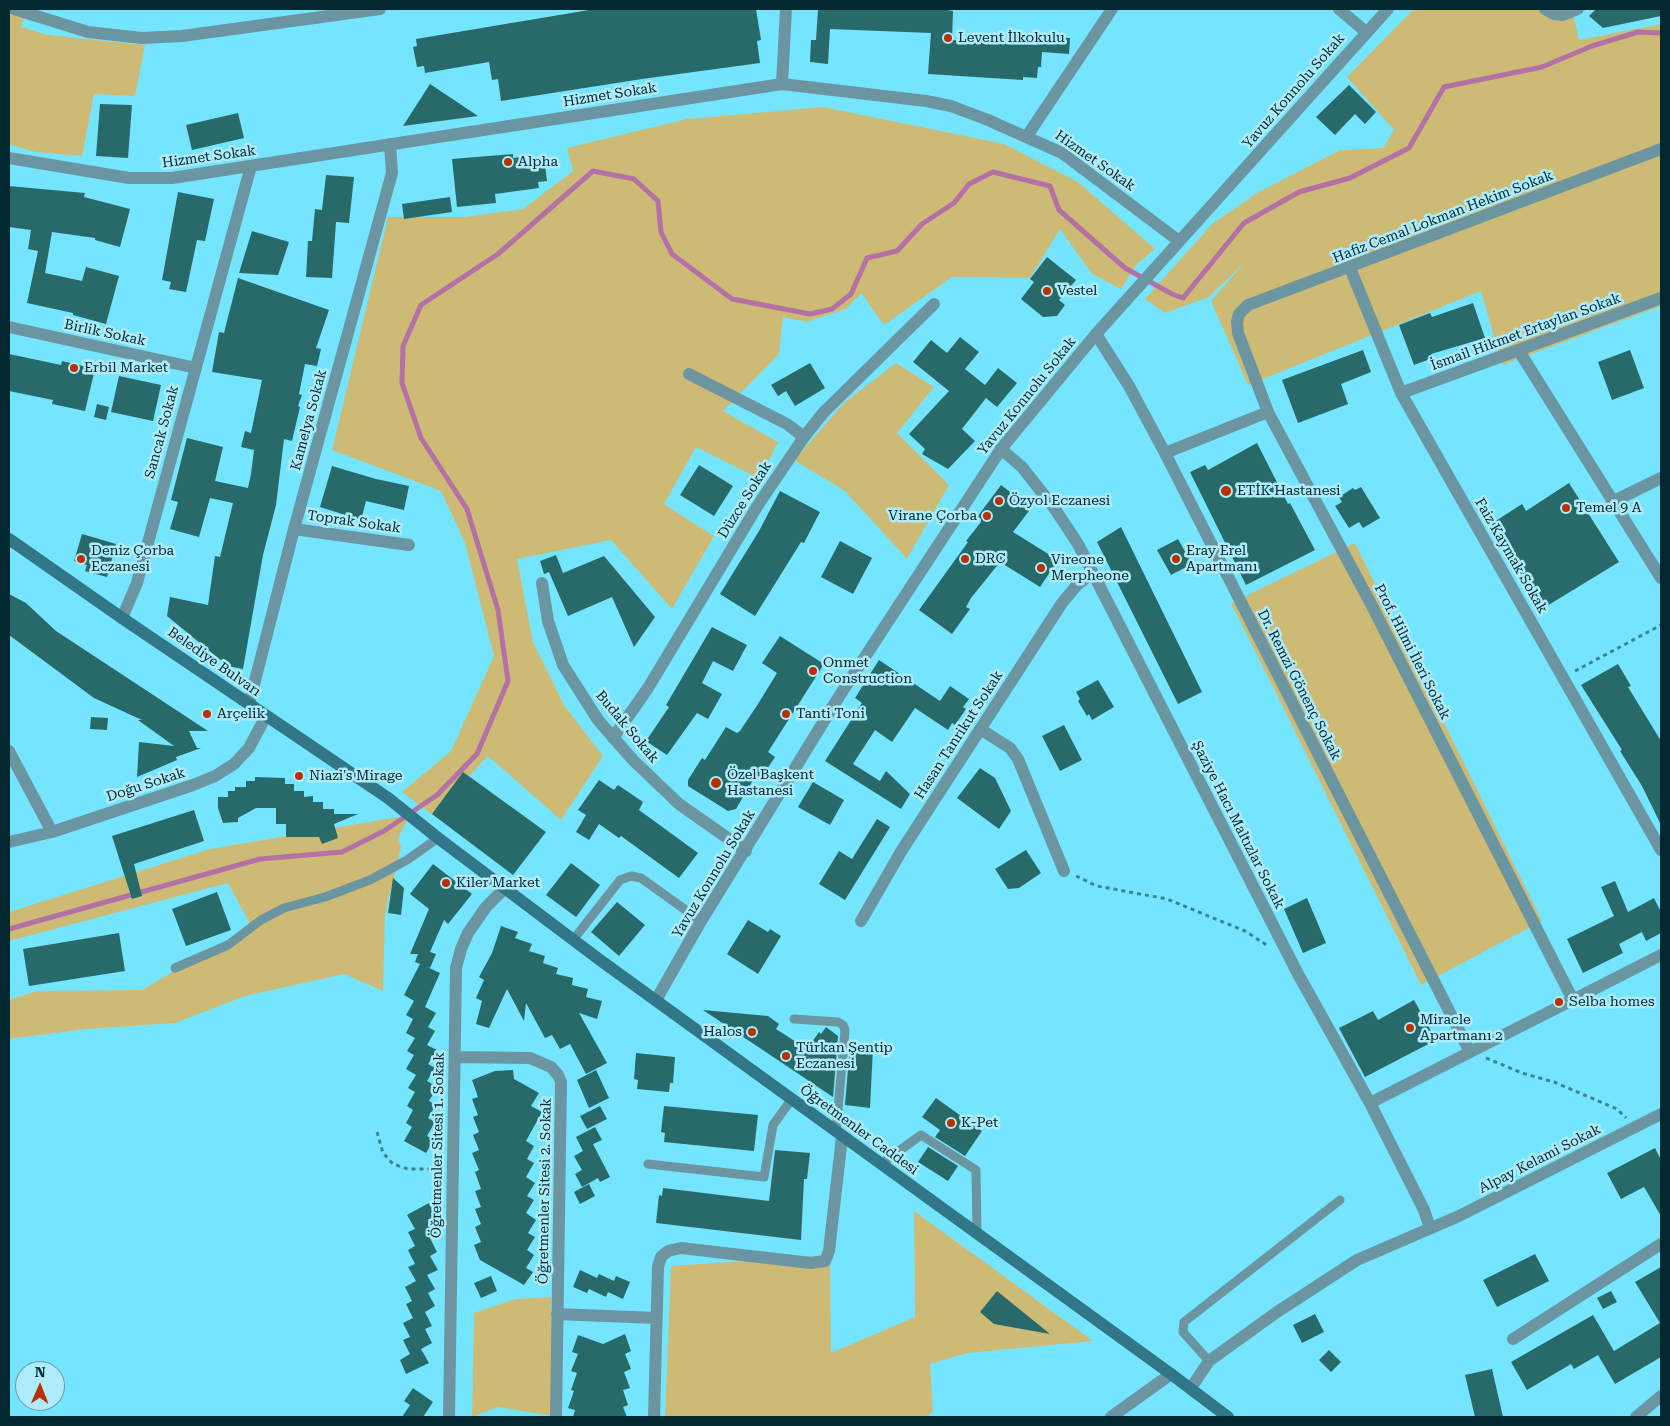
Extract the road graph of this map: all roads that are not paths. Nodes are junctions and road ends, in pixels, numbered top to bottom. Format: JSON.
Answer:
{"nodes":[{"id":1,"x":14,"y":9,"type":"edge"},
{"id":2,"x":380,"y":9,"type":"edge"},
{"id":3,"x":786,"y":9,"type":"edge"},
{"id":4,"x":1112,"y":9,"type":"edge"},
{"id":5,"x":1339,"y":9,"type":"edge"},
{"id":6,"x":1388,"y":9,"type":"edge"},
{"id":7,"x":1544,"y":9,"type":"edge"},
{"id":8,"x":1578,"y":9,"type":"edge"},
{"id":9,"x":1366,"y":32,"type":"junction"},
{"id":10,"x":782,"y":84,"type":"junction"},
{"id":11,"x":1027,"y":136,"type":"junction"},
{"id":12,"x":390,"y":144,"type":"junction"},
{"id":13,"x":1661,"y":149,"type":"edge"},
{"id":14,"x":9,"y":158,"type":"edge"},
{"id":15,"x":251,"y":166,"type":"junction"},
{"id":16,"x":1180,"y":241,"type":"junction"},
{"id":17,"x":1350,"y":268,"type":"junction"},
{"id":18,"x":1661,"y":298,"type":"edge"},
{"id":19,"x":934,"y":304,"type":"dead end"},
{"id":20,"x":1239,"y":314,"type":"joint"},
{"id":21,"x":9,"y":327,"type":"edge"},
{"id":22,"x":1096,"y":334,"type":"junction"},
{"id":23,"x":1519,"y":350,"type":"junction"},
{"id":24,"x":196,"y":368,"type":"junction"},
{"id":25,"x":689,"y":374,"type":"dead end"},
{"id":26,"x":1401,"y":393,"type":"junction"},
{"id":27,"x":1268,"y":412,"type":"junction"},
{"id":28,"x":804,"y":437,"type":"junction"},
{"id":29,"x":1001,"y":449,"type":"junction"},
{"id":30,"x":1165,"y":453,"type":"junction"},
{"id":31,"x":1661,"y":478,"type":"edge"},
{"id":32,"x":1612,"y":502,"type":"junction"},
{"id":33,"x":294,"y":529,"type":"junction"},
{"id":34,"x":9,"y":539,"type":"edge"},
{"id":35,"x":409,"y":545,"type":"dead end"},
{"id":36,"x":1092,"y":573,"type":"junction"},
{"id":37,"x":1661,"y":578,"type":"edge"},
{"id":38,"x":542,"y":584,"type":"dead end"},
{"id":39,"x":122,"y":618,"type":"junction"},
{"id":40,"x":249,"y":704,"type":"junction"},
{"id":41,"x":266,"y":716,"type":"junction"},
{"id":42,"x":980,"y":730,"type":"junction"},
{"id":43,"x":613,"y":738,"type":"junction"},
{"id":44,"x":9,"y":751,"type":"edge"},
{"id":45,"x":426,"y":829,"type":"joint"},
{"id":46,"x":52,"y":832,"type":"junction"},
{"id":47,"x":438,"y":838,"type":"junction"},
{"id":48,"x":9,"y":842,"type":"edge"},
{"id":49,"x":1661,"y":850,"type":"edge"},
{"id":50,"x":746,"y":851,"type":"junction"},
{"id":51,"x":1064,"y":871,"type":"road end"},
{"id":52,"x":505,"y":888,"type":"junction"},
{"id":53,"x":702,"y":921,"type":"junction"},
{"id":54,"x":861,"y":921,"type":"dead end"},
{"id":55,"x":572,"y":940,"type":"junction"},
{"id":56,"x":1661,"y":955,"type":"edge"},
{"id":57,"x":175,"y":968,"type":"dead end"},
{"id":58,"x":656,"y":1000,"type":"junction"},
{"id":59,"x":1573,"y":1000,"type":"junction"},
{"id":60,"x":794,"y":1019,"type":"dead end"},
{"id":61,"x":1470,"y":1052,"type":"junction"},
{"id":62,"x":455,"y":1057,"type":"junction"},
{"id":63,"x":791,"y":1100,"type":"junction"},
{"id":64,"x":1370,"y":1103,"type":"junction"},
{"id":65,"x":1660,"y":1119,"type":"edge"},
{"id":66,"x":839,"y":1134,"type":"junction"},
{"id":67,"x":648,"y":1164,"type":"dead end"},
{"id":68,"x":881,"y":1164,"type":"junction"},
{"id":69,"x":1340,"y":1200,"type":"dead end"},
{"id":70,"x":1430,"y":1228,"type":"junction"},
{"id":71,"x":977,"y":1233,"type":"junction"},
{"id":72,"x":1661,"y":1244,"type":"edge"},
{"id":73,"x":557,"y":1314,"type":"junction"},
{"id":74,"x":656,"y":1318,"type":"junction"},
{"id":75,"x":1513,"y":1339,"type":"dead end"},
{"id":76,"x":1209,"y":1361,"type":"junction"},
{"id":77,"x":1171,"y":1374,"type":"junction"},
{"id":78,"x":1191,"y":1388,"type":"junction"},
{"id":79,"x":1661,"y":1396,"type":"edge"},
{"id":80,"x":449,"y":1417,"type":"edge"},
{"id":81,"x":556,"y":1417,"type":"edge"},
{"id":82,"x":654,"y":1417,"type":"edge"},
{"id":83,"x":1111,"y":1417,"type":"edge"},
{"id":84,"x":1228,"y":1417,"type":"edge"},
{"id":85,"x":1636,"y":1417,"type":"edge"}],
"edges":[{"from":1,"to":2,"type":"street"},
{"from":3,"to":10,"type":"street"},
{"from":4,"to":11,"type":"street"},
{"from":5,"to":9,"type":"street"},
{"from":6,"to":9,"type":"street","name":"Yavuz Konnolu Sokak"},
{"from":7,"to":8,"type":"street"},
{"from":9,"to":16,"type":"street","name":"Yavuz Konnolu Sokak"},
{"from":10,"to":11,"type":"street","name":"Hizmet Sokak"},
{"from":10,"to":12,"type":"street","name":"Hizmet Sokak"},
{"from":11,"to":16,"type":"street","name":"Hizmet Sokak"},
{"from":12,"to":15,"type":"street","name":"Hizmet Sokak"},
{"from":12,"to":33,"type":"street","name":"Kamelya Sokak"},
{"from":13,"to":17,"type":"street","name":"Hafiz Cemal Lokman Hekim Sokak"},
{"from":14,"to":15,"type":"street","name":"Hizmet Sokak"},
{"from":15,"to":24,"type":"street","name":"Sancak Sokak"},
{"from":16,"to":22,"type":"street","name":"Yavuz Konnolu Sokak"},
{"from":17,"to":20,"type":"street","name":"Hafiz Cemal Lokman Hekim Sokak"},
{"from":17,"to":26,"type":"street","name":"Faiz Kaymak Sokak"},
{"from":18,"to":23,"type":"street","name":"İsmail Hikmet Ertaylan Sokak"},
{"from":19,"to":28,"type":"street","name":"Düzce Sokak"},
{"from":20,"to":27,"type":"street","name":"Prof. Hilmi İleri Sokak"},
{"from":21,"to":24,"type":"street","name":"Birlik Sokak"},
{"from":22,"to":29,"type":"street","name":"Yavuz Konnolu Sokak"},
{"from":22,"to":30,"type":"street","name":"Dr. Remzi Gönenç Sokak"},
{"from":23,"to":26,"type":"street","name":"İsmail Hikmet Ertaylan Sokak"},
{"from":23,"to":32,"type":"street"},
{"from":24,"to":39,"type":"street","name":"Sancak Sokak"},
{"from":25,"to":28,"type":"street"},
{"from":26,"to":49,"type":"street","name":"Faiz Kaymak Sokak"},
{"from":27,"to":30,"type":"street"},
{"from":27,"to":59,"type":"street","name":"Prof. Hilmi İleri Sokak"},
{"from":28,"to":43,"type":"street","name":"Düzce Sokak"},
{"from":29,"to":36,"type":"street","name":"Şaziye Hacı Maltızlar Sokak"},
{"from":29,"to":50,"type":"street","name":"Yavuz Konnolu Sokak"},
{"from":30,"to":61,"type":"street","name":"Dr. Remzi Gönenç Sokak"},
{"from":31,"to":32,"type":"street"},
{"from":32,"to":37,"type":"street"},
{"from":33,"to":35,"type":"street","name":"Toprak Sokak"},
{"from":33,"to":40,"type":"street","name":"Kamelya Sokak"},
{"from":34,"to":39,"type":"main road","name":"Belediye Bulvarı"},
{"from":36,"to":42,"type":"street","name":"Hasan Tanrikut Sokak"},
{"from":36,"to":64,"type":"street","name":"Şaziye Hacı Maltızlar Sokak"},
{"from":38,"to":43,"type":"street","name":"Budak Sokak"},
{"from":39,"to":40,"type":"main road","name":"Belediye Bulvarı"},
{"from":40,"to":41,"type":"main road","name":"Belediye Bulvarı"},
{"from":41,"to":45,"type":"main road","name":"Belediye Bulvarı"},
{"from":41,"to":46,"type":"street","name":"Doğu Sokak"},
{"from":42,"to":51,"type":"street"},
{"from":42,"to":54,"type":"street","name":"Hasan Tanrikut Sokak"},
{"from":43,"to":50,"type":"street","name":"Budak Sokak"},
{"from":44,"to":46,"type":"street"},
{"from":45,"to":47,"type":"main road","name":"Öğretmenler Caddesi"},
{"from":46,"to":48,"type":"street","name":"Doğu Sokak"},
{"from":47,"to":52,"type":"main road","name":"Öğretmenler Caddesi"},
{"from":47,"to":57,"type":"lane"},
{"from":50,"to":53,"type":"street","name":"Yavuz Konnolu Sokak"},
{"from":52,"to":55,"type":"main road","name":"Öğretmenler Caddesi"},
{"from":52,"to":62,"type":"street","name":"Öğretmenler Sitesi 1. Sokak"},
{"from":53,"to":55,"type":"lane"},
{"from":53,"to":58,"type":"street","name":"Yavuz Konnolu Sokak"},
{"from":55,"to":58,"type":"main road","name":"Öğretmenler Caddesi"},
{"from":56,"to":59,"type":"street"},
{"from":58,"to":63,"type":"main road","name":"Öğretmenler Caddesi"},
{"from":59,"to":61,"type":"street"},
{"from":60,"to":66,"type":"lane"},
{"from":61,"to":64,"type":"street"},
{"from":62,"to":73,"type":"street","name":"Öğretmenler Sitesi 2. Sokak"},
{"from":62,"to":80,"type":"street","name":"Öğretmenler Sitesi 1. Sokak"},
{"from":63,"to":66,"type":"main road","name":"Öğretmenler Caddesi"},
{"from":63,"to":67,"type":"lane"},
{"from":64,"to":70,"type":"street","name":"Şaziye Hacı Maltızlar Sokak"},
{"from":65,"to":70,"type":"street","name":"Alpay Kelami Sokak"},
{"from":66,"to":68,"type":"main road","name":"Öğretmenler Caddesi"},
{"from":66,"to":74,"type":"street"},
{"from":68,"to":71,"type":"main road","name":"Öğretmenler Caddesi"},
{"from":68,"to":71,"type":"lane"},
{"from":69,"to":76,"type":"lane"},
{"from":70,"to":76,"type":"street","name":"Alpay Kelami Sokak"},
{"from":71,"to":77,"type":"main road","name":"Öğretmenler Caddesi"},
{"from":72,"to":75,"type":"street"},
{"from":73,"to":74,"type":"street"},
{"from":73,"to":81,"type":"street","name":"Öğretmenler Sitesi 2. Sokak"},
{"from":74,"to":82,"type":"street"},
{"from":76,"to":78,"type":"street"},
{"from":77,"to":78,"type":"main road","name":"Öğretmenler Caddesi"},
{"from":77,"to":83,"type":"street"},
{"from":78,"to":84,"type":"main road","name":"Öğretmenler Caddesi"},
{"from":79,"to":85,"type":"street"}]}
